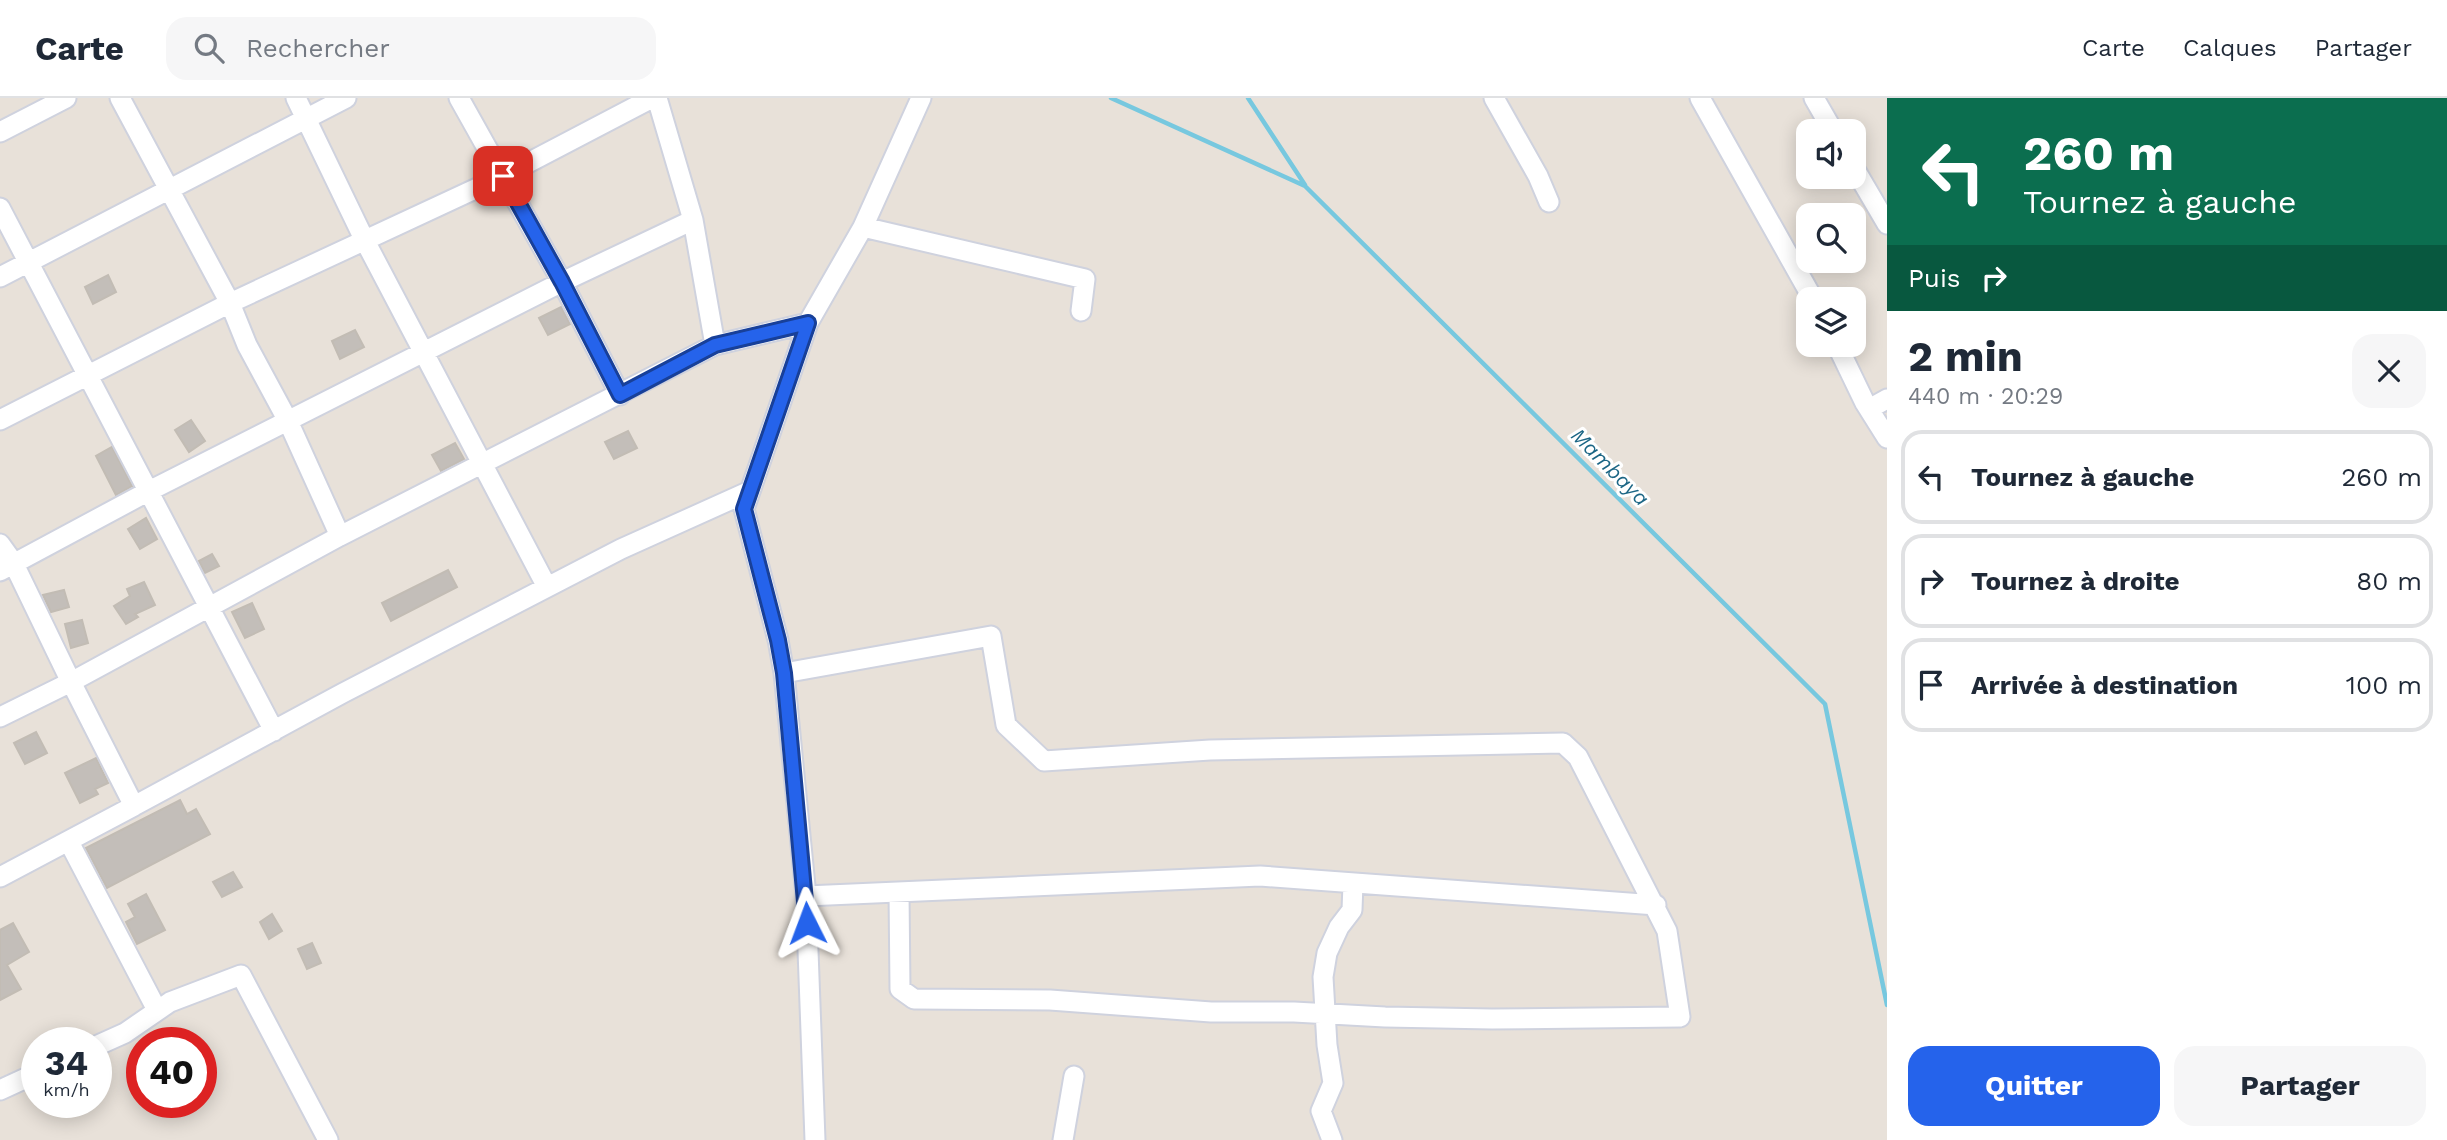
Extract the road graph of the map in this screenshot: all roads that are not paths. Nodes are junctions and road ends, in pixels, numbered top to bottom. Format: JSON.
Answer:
{"nodes":[{"id":1,"x":66,"y":98,"type":"edge"},
{"id":2,"x":120,"y":98,"type":"edge"},
{"id":3,"x":296,"y":98,"type":"edge"},
{"id":4,"x":346,"y":98,"type":"edge"},
{"id":5,"x":459,"y":98,"type":"edge"},
{"id":6,"x":654,"y":98,"type":"edge"},
{"id":7,"x":921,"y":98,"type":"edge"},
{"id":8,"x":1494,"y":98,"type":"edge"},
{"id":9,"x":1699,"y":98,"type":"edge"},
{"id":10,"x":1814,"y":98,"type":"edge"},
{"id":11,"x":307,"y":118,"type":"junction"},
{"id":12,"x":1826,"y":119,"type":"edge"},
{"id":13,"x":0,"y":132,"type":"edge"},
{"id":14,"x":503,"y":176,"type":"junction"},
{"id":15,"x":169,"y":188,"type":"junction"},
{"id":16,"x":1866,"y":188,"type":"edge"},
{"id":17,"x":1549,"y":202,"type":"dead end"},
{"id":18,"x":0,"y":208,"type":"edge"},
{"id":19,"x":693,"y":220,"type":"junction"},
{"id":20,"x":1887,"y":224,"type":"edge"},
{"id":21,"x":863,"y":227,"type":"junction"},
{"id":22,"x":363,"y":239,"type":"junction"},
{"id":23,"x":28,"y":262,"type":"junction"},
{"id":24,"x":0,"y":277,"type":"edge"},
{"id":25,"x":562,"y":282,"type":"junction"},
{"id":26,"x":1806,"y":287,"type":"edge"},
{"id":27,"x":230,"y":303,"type":"junction"},
{"id":28,"x":1081,"y":311,"type":"dead end"},
{"id":29,"x":808,"y":323,"type":"junction"},
{"id":30,"x":715,"y":345,"type":"junction"},
{"id":31,"x":424,"y":352,"type":"junction"},
{"id":32,"x":1843,"y":357,"type":"edge"},
{"id":33,"x":89,"y":375,"type":"junction"},
{"id":34,"x":620,"y":395,"type":"junction"},
{"id":35,"x":1887,"y":399,"type":"edge"},
{"id":36,"x":1869,"y":409,"type":"junction"},
{"id":37,"x":0,"y":420,"type":"edge"},
{"id":38,"x":288,"y":421,"type":"junction"},
{"id":39,"x":1887,"y":438,"type":"edge"},
{"id":40,"x":483,"y":464,"type":"junction"},
{"id":41,"x":149,"y":491,"type":"junction"},
{"id":42,"x":750,"y":491,"type":"junction"},
{"id":43,"x":340,"y":536,"type":"junction"},
{"id":44,"x":0,"y":544,"type":"edge"},
{"id":45,"x":7,"y":567,"type":"edge"},
{"id":46,"x":547,"y":587,"type":"junction"},
{"id":47,"x":209,"y":605,"type":"junction"},
{"id":48,"x":784,"y":673,"type":"junction"},
{"id":49,"x":71,"y":682,"type":"junction"},
{"id":50,"x":0,"y":718,"type":"edge"},
{"id":51,"x":274,"y":731,"type":"junction"},
{"id":52,"x":134,"y":806,"type":"junction"},
{"id":53,"x":69,"y":842,"type":"junction"},
{"id":54,"x":0,"y":877,"type":"edge"},
{"id":55,"x":1353,"y":884,"type":"junction"},
{"id":56,"x":899,"y":892,"type":"junction"},
{"id":57,"x":806,"y":896,"type":"junction"},
{"id":58,"x":1656,"y":905,"type":"junction"},
{"id":59,"x":157,"y":1010,"type":"junction"},
{"id":60,"x":1324,"y":1014,"type":"junction"},
{"id":61,"x":112,"y":1039,"type":"edge"},
{"id":62,"x":1074,"y":1076,"type":"dead end"},
{"id":63,"x":21,"y":1080,"type":"edge"},
{"id":64,"x":0,"y":1090,"type":"edge"},
{"id":65,"x":328,"y":1140,"type":"edge"},
{"id":66,"x":815,"y":1140,"type":"edge"},
{"id":67,"x":1063,"y":1140,"type":"edge"},
{"id":68,"x":1332,"y":1140,"type":"edge"}],
"edges":[{"from":1,"to":13,"type":"street"},
{"from":2,"to":15,"type":"street"},
{"from":3,"to":11,"type":"street"},
{"from":4,"to":11,"type":"street"},
{"from":5,"to":14,"type":"street"},
{"from":6,"to":14,"type":"street"},
{"from":6,"to":19,"type":"street"},
{"from":7,"to":21,"type":"street"},
{"from":8,"to":17,"type":"street"},
{"from":9,"to":26,"type":"street"},
{"from":10,"to":12,"type":"street"},
{"from":11,"to":15,"type":"street"},
{"from":11,"to":22,"type":"street"},
{"from":14,"to":22,"type":"street"},
{"from":14,"to":25,"type":"street"},
{"from":15,"to":23,"type":"street"},
{"from":15,"to":27,"type":"street"},
{"from":16,"to":20,"type":"street"},
{"from":18,"to":23,"type":"street"},
{"from":19,"to":25,"type":"street"},
{"from":19,"to":30,"type":"street"},
{"from":21,"to":28,"type":"street"},
{"from":21,"to":29,"type":"street"},
{"from":22,"to":27,"type":"street"},
{"from":22,"to":31,"type":"street"},
{"from":23,"to":24,"type":"street"},
{"from":23,"to":33,"type":"street"},
{"from":25,"to":31,"type":"street"},
{"from":25,"to":34,"type":"street"},
{"from":27,"to":33,"type":"street"},
{"from":27,"to":38,"type":"street"},
{"from":29,"to":30,"type":"street"},
{"from":29,"to":42,"type":"street"},
{"from":30,"to":34,"type":"street"},
{"from":31,"to":38,"type":"street"},
{"from":31,"to":40,"type":"street"},
{"from":32,"to":36,"type":"street"},
{"from":33,"to":37,"type":"street"},
{"from":33,"to":41,"type":"street"},
{"from":34,"to":40,"type":"street"},
{"from":35,"to":36,"type":"street"},
{"from":36,"to":39,"type":"street"},
{"from":38,"to":41,"type":"street"},
{"from":38,"to":43,"type":"street"},
{"from":40,"to":43,"type":"street"},
{"from":40,"to":46,"type":"street"},
{"from":41,"to":45,"type":"street"},
{"from":41,"to":47,"type":"street"},
{"from":42,"to":46,"type":"street"},
{"from":42,"to":48,"type":"street"},
{"from":43,"to":47,"type":"street"},
{"from":44,"to":45,"type":"street"},
{"from":45,"to":49,"type":"street"},
{"from":46,"to":51,"type":"street"},
{"from":47,"to":49,"type":"street"},
{"from":47,"to":51,"type":"street"},
{"from":48,"to":57,"type":"street"},
{"from":48,"to":58,"type":"street"},
{"from":49,"to":50,"type":"street"},
{"from":49,"to":52,"type":"street"},
{"from":51,"to":52,"type":"street"},
{"from":52,"to":53,"type":"street"},
{"from":53,"to":54,"type":"street"},
{"from":53,"to":59,"type":"street"},
{"from":55,"to":56,"type":"street"},
{"from":55,"to":58,"type":"street"},
{"from":55,"to":60,"type":"street"},
{"from":56,"to":57,"type":"street"},
{"from":56,"to":60,"type":"street"},
{"from":57,"to":66,"type":"street"},
{"from":58,"to":60,"type":"street"},
{"from":59,"to":61,"type":"street"},
{"from":59,"to":65,"type":"street"},
{"from":60,"to":68,"type":"street"},
{"from":62,"to":67,"type":"street"},
{"from":63,"to":64,"type":"street"}]}
